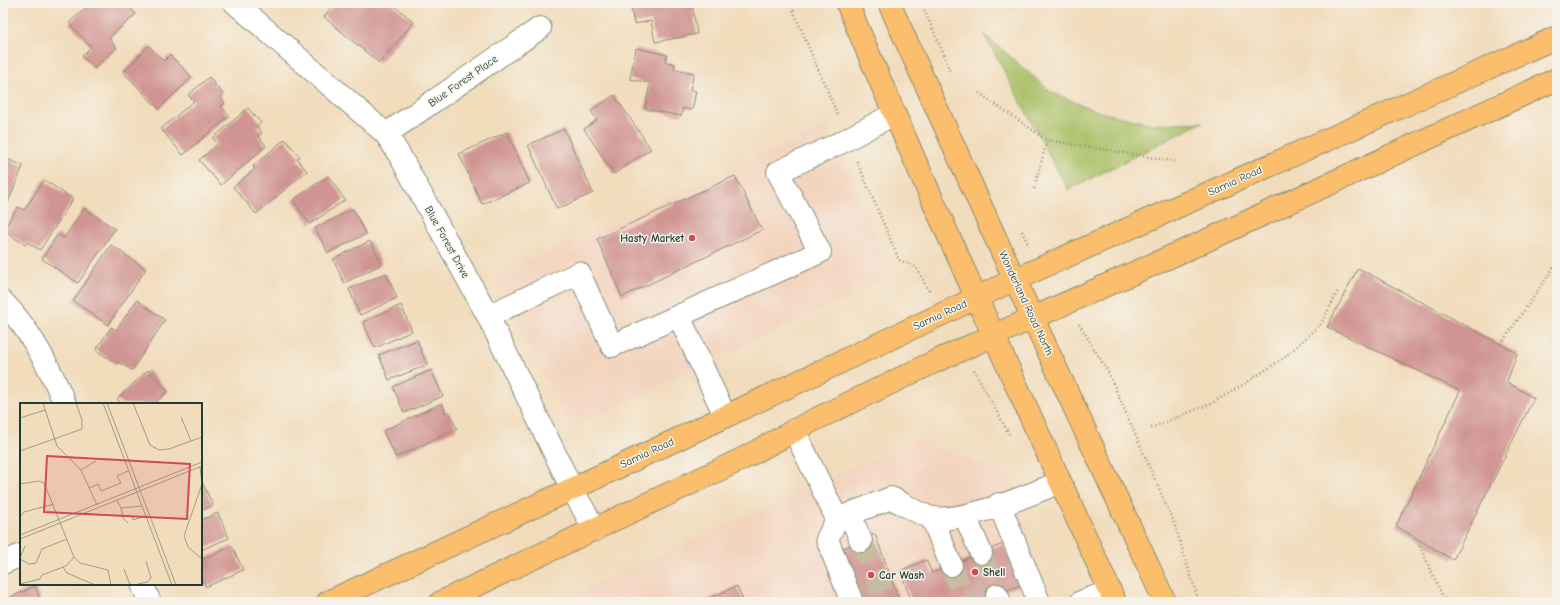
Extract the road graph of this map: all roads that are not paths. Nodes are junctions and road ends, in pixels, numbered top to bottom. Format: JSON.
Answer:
{"nodes":[{"id":1,"x":235,"y":3,"type":"edge"},
{"id":2,"x":847,"y":3,"type":"edge"},
{"id":3,"x":889,"y":3,"type":"edge"},
{"id":4,"x":540,"y":28,"type":"dead end"},
{"id":5,"x":1557,"y":38,"type":"edge"},
{"id":6,"x":1557,"y":79,"type":"edge"},
{"id":7,"x":894,"y":114,"type":"junction"},
{"id":8,"x":386,"y":134,"type":"junction"},
{"id":9,"x":1016,"y":279,"type":"junction"},
{"id":10,"x":977,"y":298,"type":"junction"},
{"id":11,"x":3,"y":302,"type":"edge"},
{"id":12,"x":488,"y":316,"type":"junction"},
{"id":13,"x":679,"y":316,"type":"junction"},
{"id":14,"x":1033,"y":318,"type":"junction"},
{"id":15,"x":993,"y":336,"type":"junction"},
{"id":16,"x":66,"y":403,"type":"edge"},
{"id":17,"x":725,"y":416,"type":"junction"},
{"id":18,"x":794,"y":430,"type":"junction"},
{"id":19,"x":1060,"y":482,"type":"junction"},
{"id":20,"x":572,"y":489,"type":"junction"},
{"id":21,"x":999,"y":504,"type":"junction"},
{"id":22,"x":843,"y":516,"type":"junction"},
{"id":23,"x":965,"y":516,"type":"junction"},
{"id":24,"x":932,"y":518,"type":"junction"},
{"id":25,"x":596,"y":530,"type":"junction"},
{"id":26,"x":861,"y":540,"type":"tunnel mouth"},
{"id":27,"x":981,"y":553,"type":"tunnel mouth"},
{"id":28,"x":20,"y":555,"type":"edge"},
{"id":29,"x":3,"y":562,"type":"edge"},
{"id":30,"x":951,"y":565,"type":"tunnel mouth"},
{"id":31,"x":142,"y":585,"type":"edge"},
{"id":32,"x":1112,"y":597,"type":"edge"},
{"id":33,"x":150,"y":602,"type":"edge"},
{"id":34,"x":328,"y":602,"type":"edge"},
{"id":35,"x":441,"y":602,"type":"edge"},
{"id":36,"x":852,"y":602,"type":"edge"},
{"id":37,"x":1039,"y":602,"type":"edge"},
{"id":38,"x":1081,"y":602,"type":"edge"},
{"id":39,"x":1165,"y":602,"type":"edge"}],
"edges":[{"from":1,"to":8,"type":"street","name":"Blue Forest Drive"},
{"from":2,"to":7,"type":"main road"},
{"from":3,"to":9,"type":"main road","name":"Wonderland Road North"},
{"from":4,"to":8,"type":"street","name":"Blue Forest Place"},
{"from":5,"to":9,"type":"main road","name":"Sarnia Road"},
{"from":6,"to":14,"type":"main road"},
{"from":7,"to":10,"type":"main road"},
{"from":7,"to":13,"type":"street"},
{"from":8,"to":12,"type":"street","name":"Blue Forest Drive"},
{"from":9,"to":10,"type":"main road","name":"Sarnia Road"},
{"from":9,"to":14,"type":"main road","name":"Wonderland Road North"},
{"from":10,"to":15,"type":"main road"},
{"from":10,"to":17,"type":"main road","name":"Sarnia Road"},
{"from":11,"to":16,"type":"street"},
{"from":12,"to":13,"type":"street"},
{"from":12,"to":20,"type":"street","name":"Blue Forest Drive"},
{"from":13,"to":17,"type":"street"},
{"from":14,"to":15,"type":"main road"},
{"from":14,"to":39,"type":"main road","name":"Wonderland Road North"},
{"from":15,"to":18,"type":"main road"},
{"from":15,"to":19,"type":"main road"},
{"from":17,"to":20,"type":"main road","name":"Sarnia Road"},
{"from":18,"to":22,"type":"street"},
{"from":18,"to":25,"type":"main road"},
{"from":19,"to":21,"type":"street"},
{"from":19,"to":32,"type":"main road"},
{"from":20,"to":25,"type":"street","name":"Blue Forest Drive"},
{"from":20,"to":34,"type":"main road","name":"Sarnia Road"},
{"from":21,"to":23,"type":"street"},
{"from":21,"to":37,"type":"street"},
{"from":22,"to":24,"type":"street"},
{"from":22,"to":26,"type":"street"},
{"from":22,"to":36,"type":"street"},
{"from":23,"to":24,"type":"street"},
{"from":23,"to":27,"type":"street"},
{"from":24,"to":30,"type":"street"},
{"from":25,"to":35,"type":"main road"},
{"from":28,"to":29,"type":"street"},
{"from":31,"to":33,"type":"street"},
{"from":32,"to":38,"type":"street"}]}
